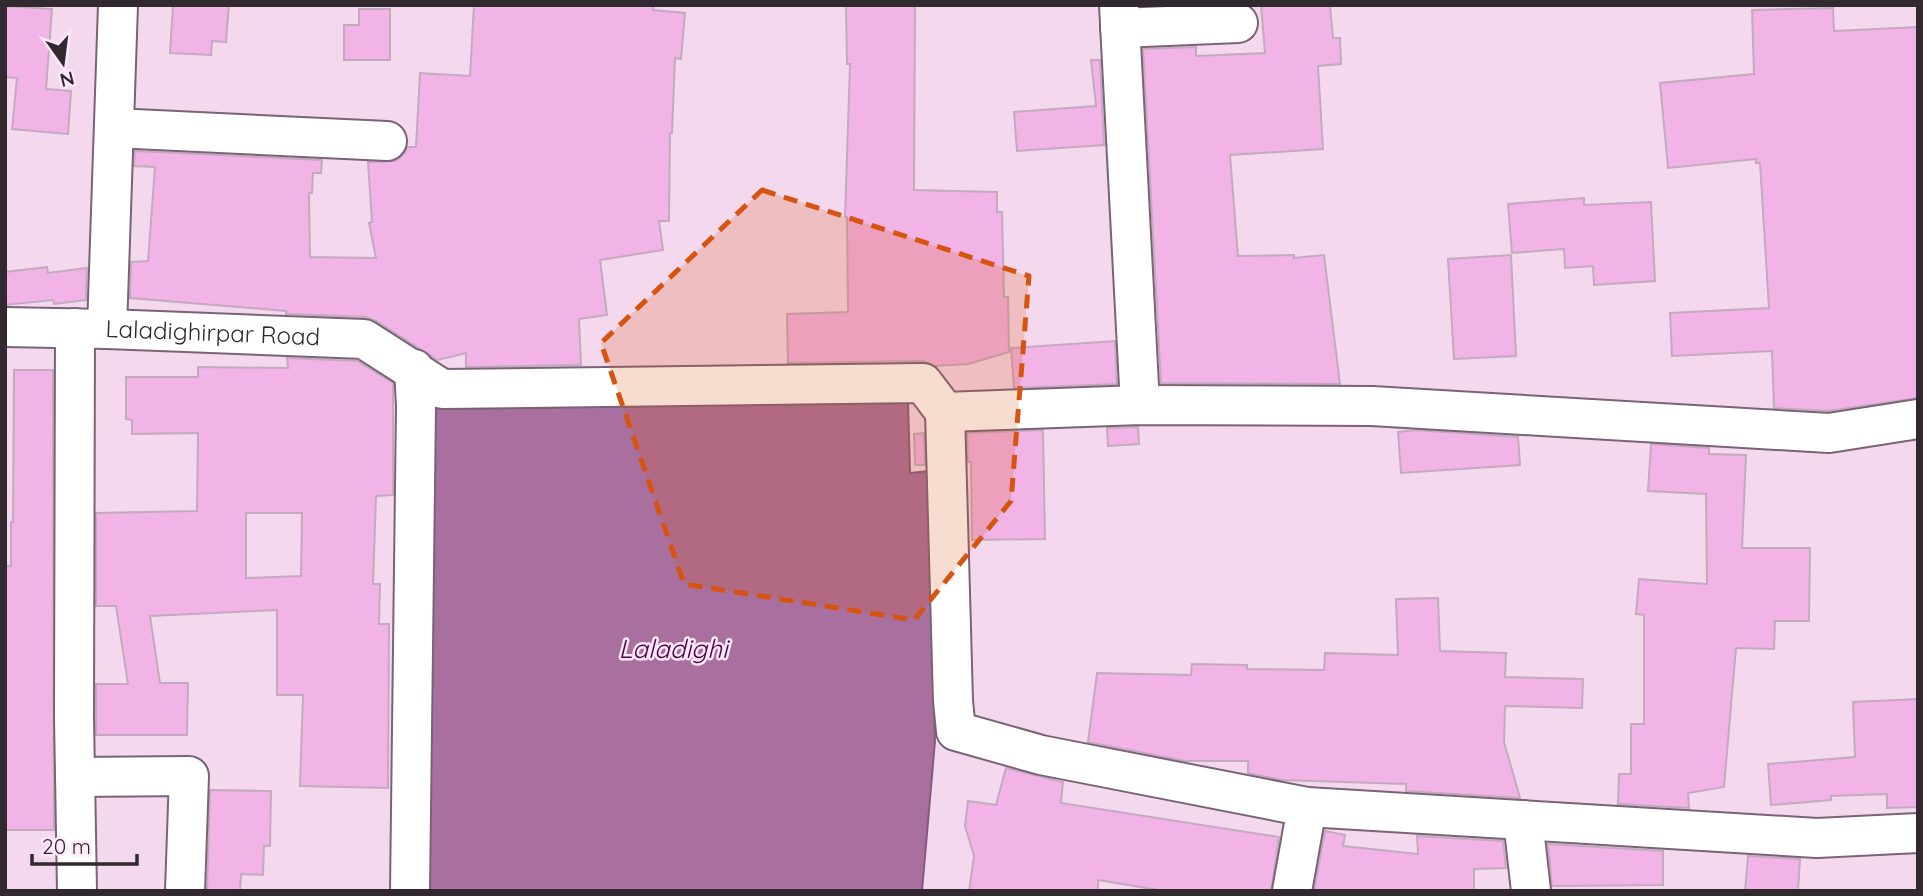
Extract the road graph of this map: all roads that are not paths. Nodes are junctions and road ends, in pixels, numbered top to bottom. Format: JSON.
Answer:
{"nodes":[{"id":1,"x":118,"y":5,"type":"edge"},
{"id":2,"x":1119,"y":17,"type":"edge"},
{"id":3,"x":1238,"y":23,"type":"dead end"},
{"id":4,"x":114,"y":128,"type":"junction"},
{"id":5,"x":387,"y":141,"type":"dead end"},
{"id":6,"x":5,"y":327,"type":"edge"},
{"id":7,"x":91,"y":328,"type":"junction"},
{"id":8,"x":414,"y":369,"type":"junction"},
{"id":9,"x":1140,"y":405,"type":"junction"},
{"id":10,"x":945,"y":412,"type":"junction"},
{"id":11,"x":1918,"y":419,"type":"edge"},
{"id":12,"x":75,"y":777,"type":"junction"},
{"id":13,"x":1307,"y":807,"type":"junction"},
{"id":14,"x":1523,"y":820,"type":"junction"},
{"id":15,"x":1918,"y":833,"type":"edge"},
{"id":16,"x":77,"y":891,"type":"edge"},
{"id":17,"x":185,"y":891,"type":"edge"},
{"id":18,"x":410,"y":891,"type":"edge"},
{"id":19,"x":1292,"y":891,"type":"edge"},
{"id":20,"x":1531,"y":891,"type":"edge"}],
"edges":[{"from":1,"to":4,"type":"street"},
{"from":2,"to":3,"type":"street"},
{"from":2,"to":9,"type":"street"},
{"from":4,"to":5,"type":"street"},
{"from":4,"to":7,"type":"street"},
{"from":6,"to":7,"type":"street","name":"Laladighirpar Road"},
{"from":7,"to":8,"type":"street","name":"Laladighirpar Road"},
{"from":7,"to":12,"type":"street"},
{"from":8,"to":10,"type":"street","name":"Laladighirpar Road"},
{"from":8,"to":18,"type":"street"},
{"from":9,"to":10,"type":"street"},
{"from":9,"to":11,"type":"street"},
{"from":10,"to":13,"type":"street"},
{"from":12,"to":16,"type":"street"},
{"from":12,"to":17,"type":"street"},
{"from":13,"to":14,"type":"street"},
{"from":13,"to":19,"type":"street"},
{"from":14,"to":15,"type":"street"},
{"from":14,"to":20,"type":"street"}]}
